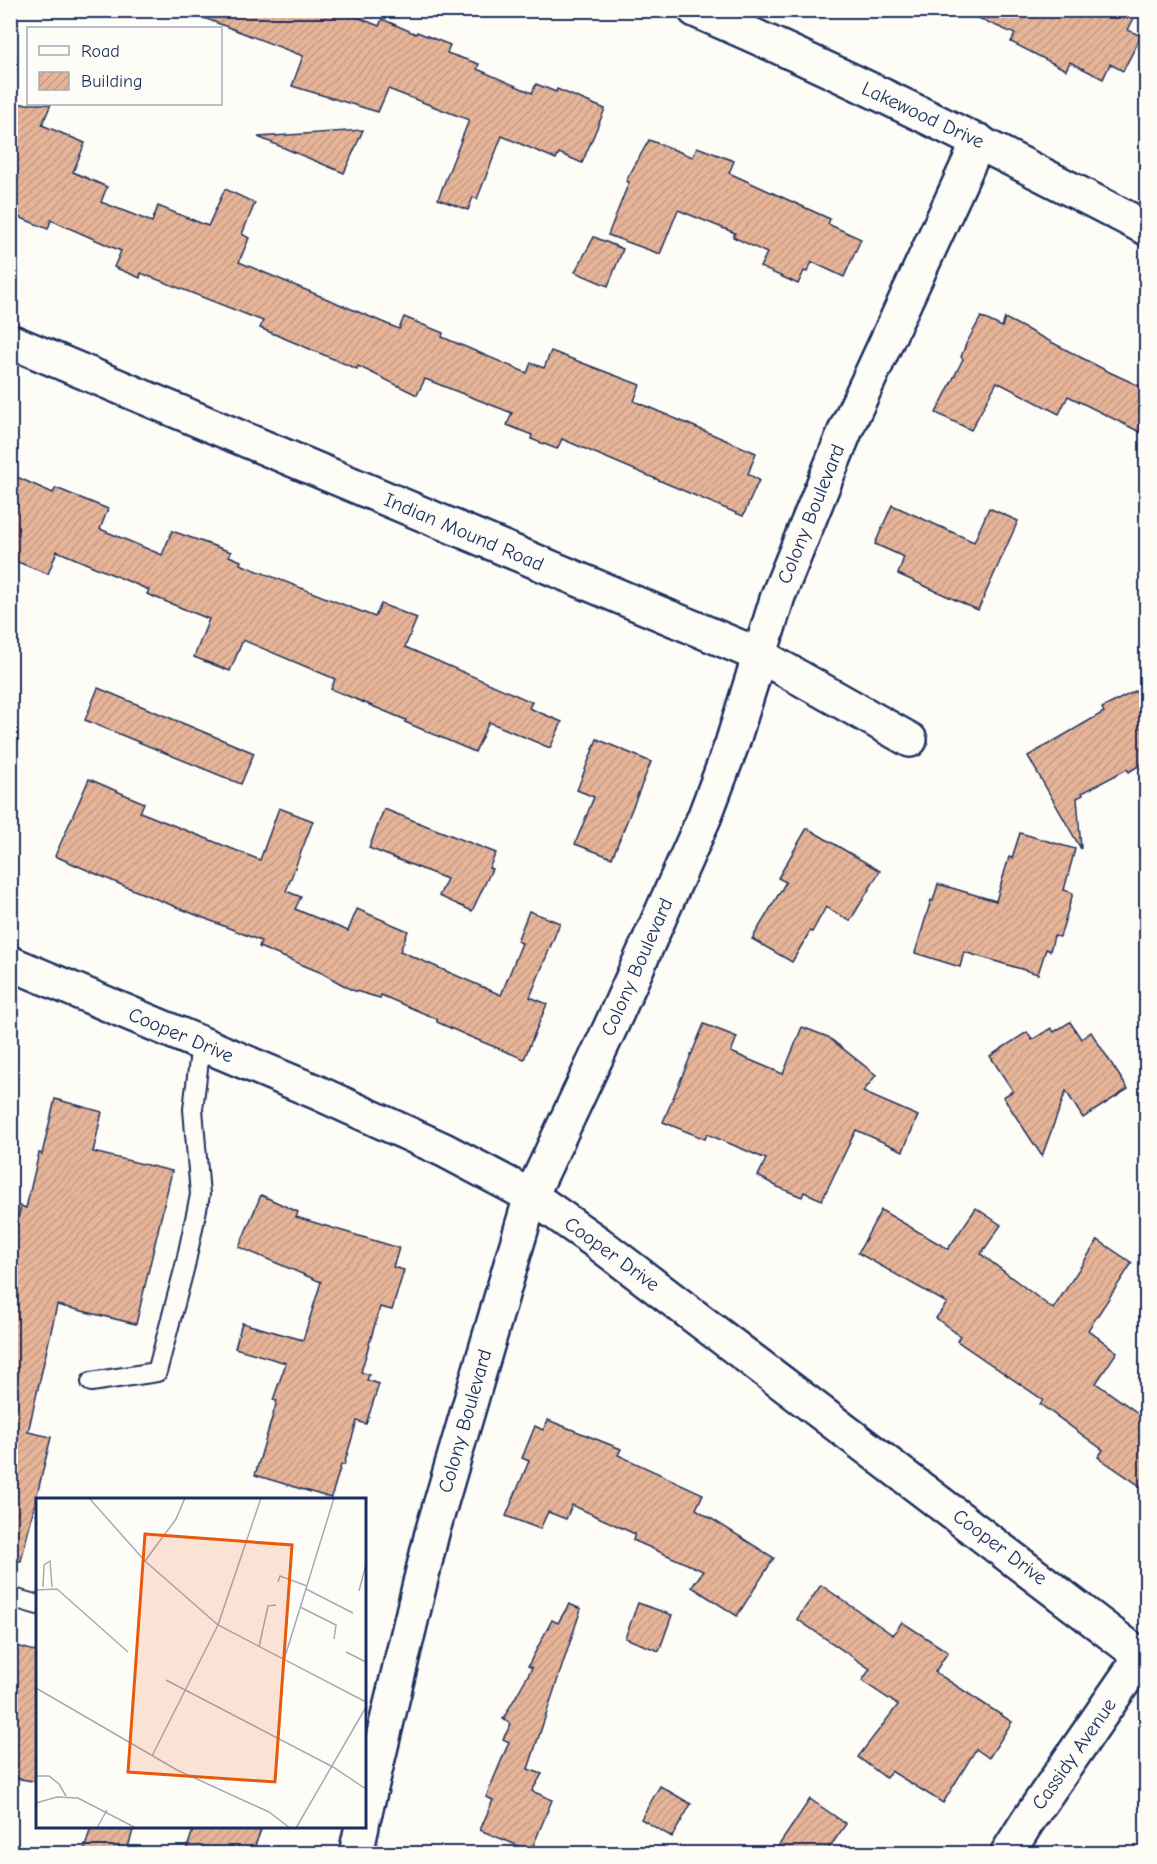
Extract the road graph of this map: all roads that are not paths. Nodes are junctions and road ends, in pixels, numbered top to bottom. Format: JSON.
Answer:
{"nodes":[{"id":1,"x":695,"y":10,"type":"edge"},
{"id":2,"x":979,"y":141,"type":"junction"},
{"id":3,"x":1146,"y":228,"type":"edge"},
{"id":4,"x":10,"y":341,"type":"edge"},
{"id":5,"x":759,"y":655,"type":"junction"},
{"id":6,"x":910,"y":740,"type":"dead end"},
{"id":7,"x":10,"y":963,"type":"edge"},
{"id":8,"x":201,"y":1044,"type":"junction"},
{"id":9,"x":531,"y":1196,"type":"junction"},
{"id":10,"x":91,"y":1382,"type":"dead end"},
{"id":11,"x":10,"y":1597,"type":"edge"},
{"id":12,"x":36,"y":1604,"type":"edge"},
{"id":13,"x":1144,"y":1657,"type":"edge"},
{"id":14,"x":366,"y":1809,"type":"edge"},
{"id":15,"x":362,"y":1828,"type":"edge"},
{"id":16,"x":356,"y":1854,"type":"edge"},
{"id":17,"x":1007,"y":1854,"type":"edge"}],
"edges":[{"from":1,"to":2,"type":"street","name":"Lakewood Drive"},
{"from":2,"to":3,"type":"street","name":"Lakewood Drive"},
{"from":2,"to":5,"type":"street","name":"Colony Boulevard"},
{"from":4,"to":5,"type":"street","name":"Indian Mound Road"},
{"from":5,"to":6,"type":"street","name":"Indian Mound Road"},
{"from":5,"to":9,"type":"street","name":"Colony Boulevard"},
{"from":7,"to":8,"type":"street","name":"Cooper Drive"},
{"from":8,"to":9,"type":"street","name":"Cooper Drive"},
{"from":8,"to":10,"type":"lane"},
{"from":9,"to":13,"type":"street","name":"Cooper Drive"},
{"from":9,"to":14,"type":"street","name":"Colony Boulevard"},
{"from":11,"to":12,"type":"lane"},
{"from":13,"to":17,"type":"street","name":"Cassidy Avenue"},
{"from":15,"to":16,"type":"street"}]}
